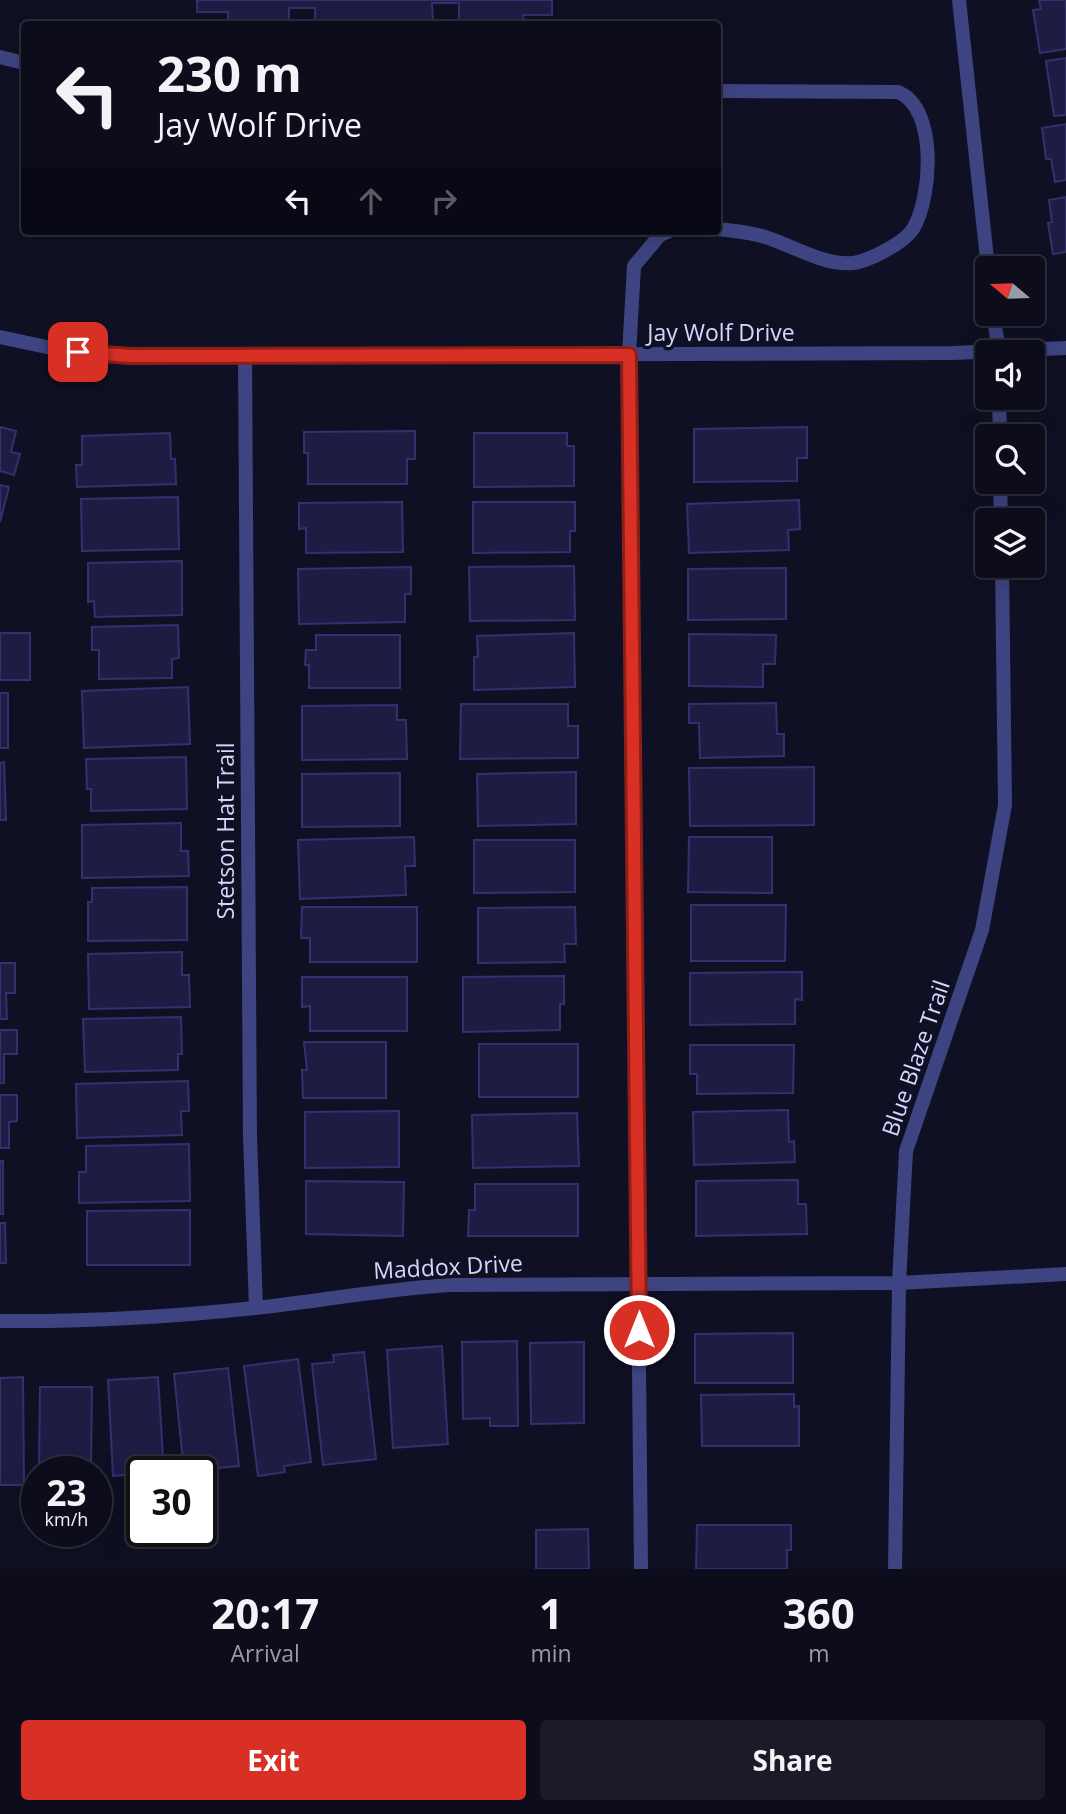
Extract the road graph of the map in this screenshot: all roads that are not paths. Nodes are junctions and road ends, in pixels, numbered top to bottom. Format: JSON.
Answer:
{"nodes":[{"id":1,"x":959,"y":0,"type":"edge"},
{"id":2,"x":0,"y":57,"type":"edge"},
{"id":3,"x":21,"y":62,"type":"edge"},
{"id":4,"x":721,"y":91,"type":"edge"},
{"id":5,"x":721,"y":229,"type":"edge"},
{"id":6,"x":660,"y":235,"type":"edge"},
{"id":7,"x":987,"y":256,"type":"edge"},
{"id":8,"x":0,"y":337,"type":"edge"},
{"id":9,"x":1066,"y":348,"type":"edge"},
{"id":10,"x":1045,"y":349,"type":"edge"},
{"id":11,"x":975,"y":351,"type":"edge"},
{"id":12,"x":245,"y":355,"type":"junction"},
{"id":13,"x":629,"y":355,"type":"junction"},
{"id":14,"x":1002,"y":578,"type":"edge"},
{"id":15,"x":1066,"y":1274,"type":"edge"},
{"id":16,"x":639,"y":1283,"type":"junction"},
{"id":17,"x":899,"y":1283,"type":"junction"},
{"id":18,"x":256,"y":1308,"type":"junction"},
{"id":19,"x":0,"y":1321,"type":"edge"},
{"id":20,"x":641,"y":1569,"type":"edge"},
{"id":21,"x":895,"y":1569,"type":"edge"}],
"edges":[{"from":1,"to":7,"type":"street"},
{"from":2,"to":3,"type":"street"},
{"from":4,"to":5,"type":"street"},
{"from":6,"to":13,"type":"street"},
{"from":8,"to":12,"type":"street","name":"Jay Wolf Drive"},
{"from":9,"to":10,"type":"street","name":"Jay Wolf Drive"},
{"from":11,"to":13,"type":"street","name":"Jay Wolf Drive"},
{"from":12,"to":13,"type":"street","name":"Jay Wolf Drive"},
{"from":12,"to":18,"type":"street","name":"Stetson Hat Trail"},
{"from":13,"to":16,"type":"street"},
{"from":14,"to":17,"type":"street","name":"Blue Blaze Trail"},
{"from":15,"to":17,"type":"street","name":"Maddox Drive"},
{"from":16,"to":17,"type":"street","name":"Maddox Drive"},
{"from":16,"to":18,"type":"street","name":"Maddox Drive"},
{"from":16,"to":20,"type":"street"},
{"from":17,"to":21,"type":"street","name":"Blue Blaze Trail"},
{"from":18,"to":19,"type":"street","name":"Maddox Drive"}]}
